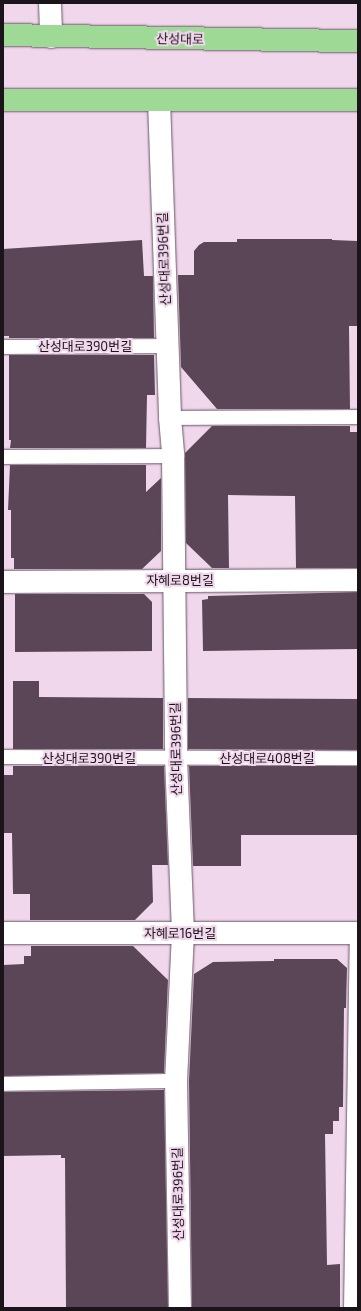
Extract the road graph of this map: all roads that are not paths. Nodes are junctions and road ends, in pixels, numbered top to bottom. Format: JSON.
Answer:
{"nodes":[{"id":1,"x":50,"y":3,"type":"edge"},
{"id":2,"x":3,"y":35,"type":"edge"},
{"id":3,"x":51,"y":37,"type":"junction"},
{"id":4,"x":358,"y":41,"type":"edge"},
{"id":5,"x":3,"y":100,"type":"edge"},
{"id":6,"x":159,"y":100,"type":"junction"},
{"id":7,"x":358,"y":100,"type":"edge"},
{"id":8,"x":3,"y":346,"type":"edge"},
{"id":9,"x":167,"y":346,"type":"junction"},
{"id":10,"x":358,"y":417,"type":"edge"},
{"id":11,"x":170,"y":418,"type":"junction"},
{"id":12,"x":173,"y":456,"type":"junction"},
{"id":13,"x":3,"y":457,"type":"edge"},
{"id":14,"x":174,"y":580,"type":"junction"},
{"id":15,"x":358,"y":580,"type":"edge"},
{"id":16,"x":3,"y":582,"type":"edge"},
{"id":17,"x":3,"y":757,"type":"edge"},
{"id":18,"x":176,"y":758,"type":"junction"},
{"id":19,"x":358,"y":758,"type":"edge"},
{"id":20,"x":358,"y":932,"type":"edge"},
{"id":21,"x":3,"y":933,"type":"edge"},
{"id":22,"x":183,"y":933,"type":"junction"},
{"id":23,"x":176,"y":1081,"type":"junction"},
{"id":24,"x":3,"y":1084,"type":"edge"},
{"id":25,"x":180,"y":1308,"type":"edge"},
{"id":26,"x":351,"y":1308,"type":"edge"}],
"edges":[{"from":1,"to":3,"type":"street"},
{"from":2,"to":3,"type":"main road","name":"산성대로"},
{"from":3,"to":4,"type":"main road","name":"산성대로"},
{"from":5,"to":6,"type":"main road"},
{"from":6,"to":7,"type":"main road"},
{"from":6,"to":9,"type":"street","name":"산성대로396번길"},
{"from":8,"to":9,"type":"lane","name":"산성대로390번길"},
{"from":9,"to":11,"type":"street","name":"산성대로396번길"},
{"from":10,"to":11,"type":"lane"},
{"from":11,"to":12,"type":"street","name":"산성대로396번길"},
{"from":12,"to":13,"type":"lane"},
{"from":12,"to":14,"type":"street","name":"산성대로396번길"},
{"from":14,"to":15,"type":"street","name":"자혜로8번길"},
{"from":14,"to":16,"type":"street","name":"자혜로8번길"},
{"from":14,"to":18,"type":"street","name":"산성대로396번길"},
{"from":17,"to":18,"type":"lane","name":"산성대로390번길"},
{"from":18,"to":19,"type":"lane","name":"산성대로408번길"},
{"from":18,"to":22,"type":"street","name":"산성대로396번길"},
{"from":20,"to":22,"type":"street","name":"자혜로16번길"},
{"from":20,"to":26,"type":"lane","name":"자혜로16번길"},
{"from":21,"to":22,"type":"street","name":"자혜로16번길"},
{"from":22,"to":23,"type":"street","name":"산성대로396번길"},
{"from":23,"to":24,"type":"lane"},
{"from":23,"to":25,"type":"street","name":"산성대로396번길"}]}
